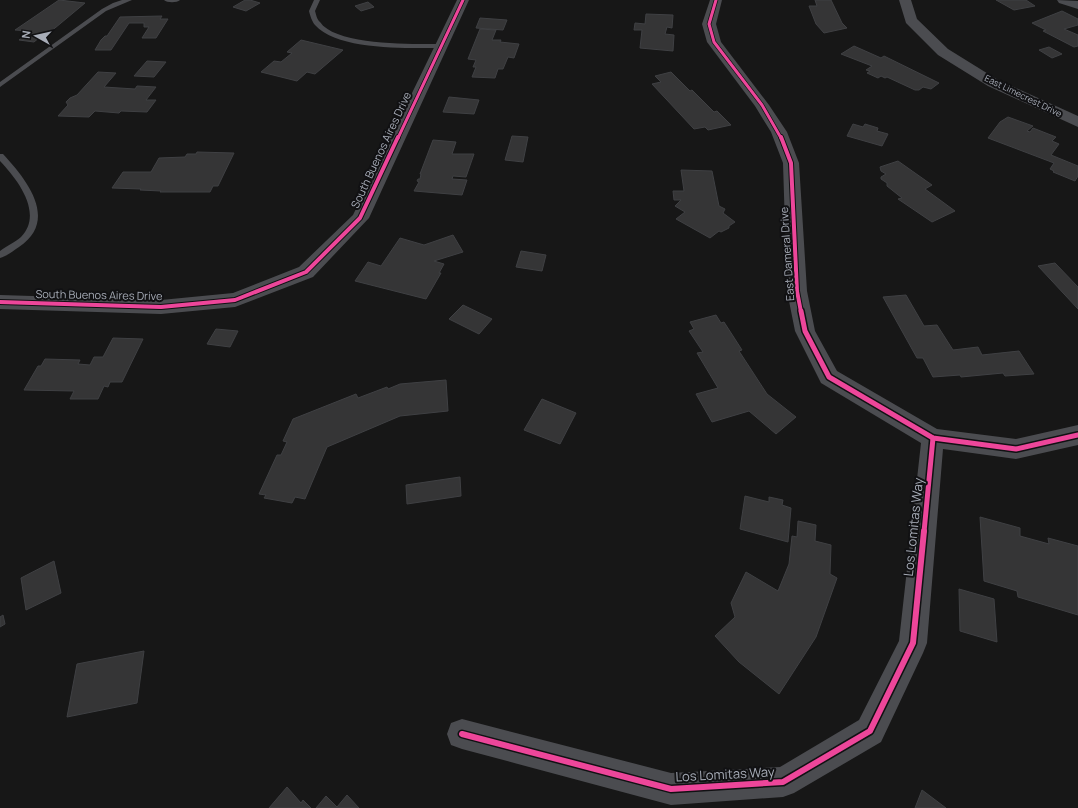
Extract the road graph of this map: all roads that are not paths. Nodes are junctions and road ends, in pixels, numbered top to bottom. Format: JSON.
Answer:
{"nodes":[{"id":1,"x":130,"y":0,"type":"edge"},
{"id":2,"x":167,"y":0,"type":"edge"},
{"id":3,"x":177,"y":0,"type":"edge"},
{"id":4,"x":317,"y":0,"type":"edge"},
{"id":5,"x":463,"y":0,"type":"edge"},
{"id":6,"x":716,"y":0,"type":"edge"},
{"id":7,"x":905,"y":0,"type":"edge"},
{"id":8,"x":1063,"y":0,"type":"edge"},
{"id":9,"x":1078,"y":5,"type":"edge"},
{"id":10,"x":441,"y":46,"type":"junction"},
{"id":11,"x":0,"y":85,"type":"edge"},
{"id":12,"x":1078,"y":122,"type":"edge"},
{"id":13,"x":0,"y":156,"type":"edge"},
{"id":14,"x":0,"y":255,"type":"edge"},
{"id":15,"x":0,"y":302,"type":"edge"},
{"id":16,"x":1078,"y":435,"type":"edge"},
{"id":17,"x":933,"y":438,"type":"junction"},
{"id":18,"x":462,"y":734,"type":"dead end"}],
"edges":[{"from":1,"to":11,"type":"lane"},
{"from":2,"to":3,"type":"lane"},
{"from":4,"to":10,"type":"lane"},
{"from":5,"to":10,"type":"street","name":"South Buenos Aires Drive"},
{"from":6,"to":17,"type":"street","name":"East Dameral Drive"},
{"from":7,"to":12,"type":"street","name":"East Limecrest Drive"},
{"from":8,"to":9,"type":"street"},
{"from":10,"to":15,"type":"street","name":"South Buenos Aires Drive"},
{"from":13,"to":14,"type":"lane"},
{"from":16,"to":17,"type":"street","name":"East Dameral Drive"},
{"from":17,"to":18,"type":"street","name":"Los Lomitas Way"}]}
